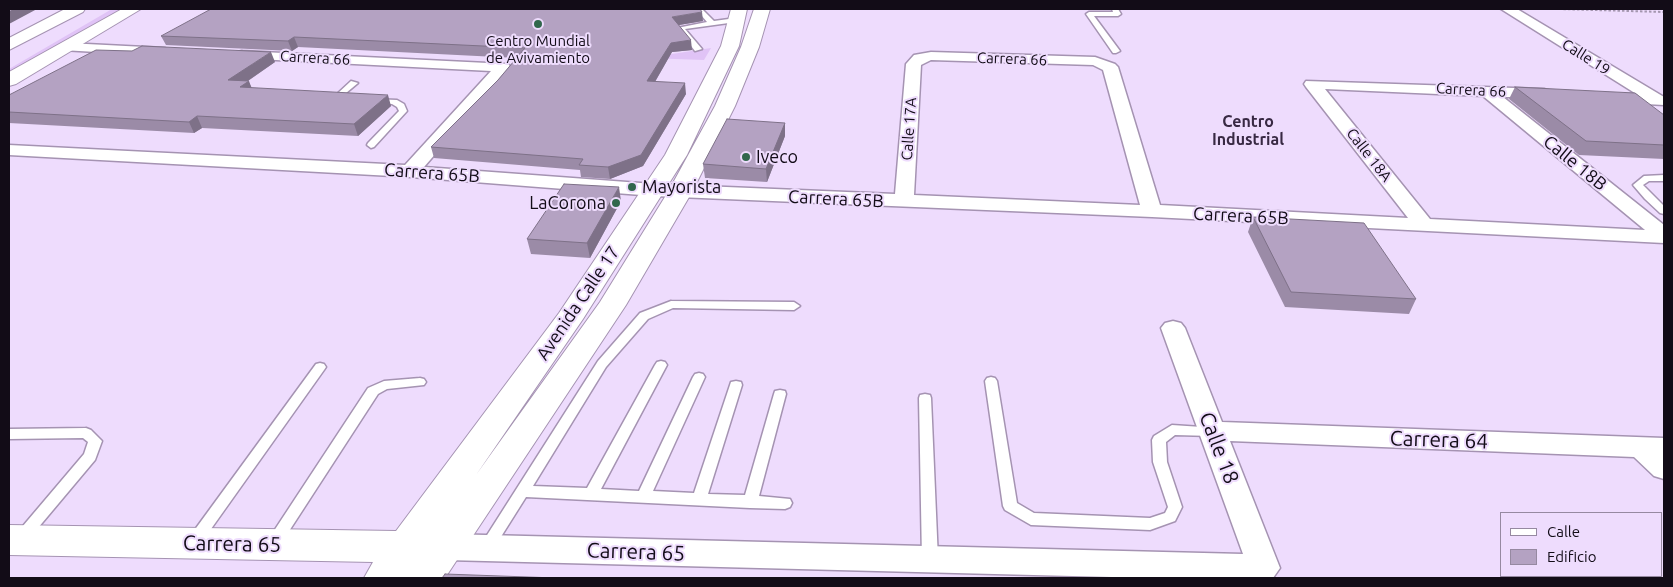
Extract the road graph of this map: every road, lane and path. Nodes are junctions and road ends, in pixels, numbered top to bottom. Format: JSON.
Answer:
{"nodes":[{"id":1,"x":53,"y":9,"type":"edge"},
{"id":2,"x":77,"y":9,"type":"edge"},
{"id":3,"x":102,"y":9,"type":"edge"},
{"id":4,"x":133,"y":9,"type":"edge"},
{"id":5,"x":699,"y":9,"type":"edge"},
{"id":6,"x":762,"y":9,"type":"edge"},
{"id":7,"x":1115,"y":9,"type":"edge"},
{"id":8,"x":1508,"y":9,"type":"edge"},
{"id":9,"x":1559,"y":9,"type":"edge"},
{"id":10,"x":1664,"y":12,"type":"edge"},
{"id":11,"x":738,"y":14,"type":"edge"},
{"id":12,"x":712,"y":23,"type":"junction"},
{"id":13,"x":9,"y":35,"type":"edge"},
{"id":14,"x":67,"y":47,"type":"junction"},
{"id":15,"x":740,"y":47,"type":"junction"},
{"id":16,"x":698,"y":49,"type":"dead end"},
{"id":17,"x":176,"y":52,"type":"edge"},
{"id":18,"x":226,"y":54,"type":"edge"},
{"id":19,"x":1110,"y":57,"type":"junction"},
{"id":20,"x":919,"y":58,"type":"joint"},
{"id":21,"x":9,"y":63,"type":"edge"},
{"id":22,"x":9,"y":80,"type":"edge"},
{"id":23,"x":354,"y":83,"type":"dead end"},
{"id":24,"x":1312,"y":84,"type":"joint"},
{"id":25,"x":1486,"y":91,"type":"junction"},
{"id":26,"x":1563,"y":95,"type":"edge"},
{"id":27,"x":1601,"y":98,"type":"edge"},
{"id":28,"x":359,"y":99,"type":"edge"},
{"id":29,"x":369,"y":100,"type":"edge"},
{"id":30,"x":1661,"y":103,"type":"edge"},
{"id":31,"x":371,"y":145,"type":"dead end"},
{"id":32,"x":9,"y":150,"type":"edge"},
{"id":33,"x":410,"y":171,"type":"junction"},
{"id":34,"x":1664,"y":178,"type":"edge"},
{"id":35,"x":667,"y":191,"type":"junction"},
{"id":36,"x":904,"y":202,"type":"junction"},
{"id":37,"x":1152,"y":211,"type":"junction"},
{"id":38,"x":1664,"y":211,"type":"edge"},
{"id":39,"x":1425,"y":226,"type":"junction"},
{"id":40,"x":1664,"y":236,"type":"edge"},
{"id":41,"x":794,"y":306,"type":"dead end"},
{"id":42,"x":1173,"y":328,"type":"dead end"},
{"id":43,"x":661,"y":365,"type":"dead end"},
{"id":44,"x":320,"y":367,"type":"dead end"},
{"id":45,"x":698,"y":377,"type":"dead end"},
{"id":46,"x":990,"y":381,"type":"dead end"},
{"id":47,"x":420,"y":382,"type":"dead end"},
{"id":48,"x":736,"y":385,"type":"dead end"},
{"id":49,"x":780,"y":394,"type":"dead end"},
{"id":50,"x":925,"y":398,"type":"dead end"},
{"id":51,"x":1213,"y":431,"type":"junction"},
{"id":52,"x":9,"y":434,"type":"edge"},
{"id":53,"x":1653,"y":447,"type":"edge"},
{"id":54,"x":1664,"y":468,"type":"edge"},
{"id":55,"x":522,"y":491,"type":"junction"},
{"id":56,"x":591,"y":494,"type":"junction"},
{"id":57,"x":643,"y":497,"type":"junction"},
{"id":58,"x":699,"y":499,"type":"junction"},
{"id":59,"x":750,"y":502,"type":"junction"},
{"id":60,"x":785,"y":503,"type":"dead end"},
{"id":61,"x":14,"y":540,"type":"edge"},
{"id":62,"x":193,"y":543,"type":"junction"},
{"id":63,"x":273,"y":544,"type":"junction"},
{"id":64,"x":446,"y":546,"type":"junction"},
{"id":65,"x":406,"y":547,"type":"junction"},
{"id":66,"x":486,"y":548,"type":"junction"},
{"id":67,"x":930,"y":560,"type":"junction"},
{"id":68,"x":1264,"y":568,"type":"joint"},
{"id":69,"x":383,"y":578,"type":"edge"},
{"id":70,"x":424,"y":578,"type":"edge"}],
"edges":[{"from":1,"to":13,"type":"street"},
{"from":2,"to":13,"type":"street"},
{"from":3,"to":21,"type":"street"},
{"from":4,"to":14,"type":"street"},
{"from":5,"to":12,"type":"lane"},
{"from":6,"to":15,"type":"street","name":"Avenida Calle 17"},
{"from":7,"to":19,"type":"lane"},
{"from":8,"to":30,"type":"street","name":"Calle 19"},
{"from":9,"to":10,"type":"path"},
{"from":11,"to":12,"type":"lane"},
{"from":11,"to":15,"type":"street","name":"Avenida Calle 17"},
{"from":12,"to":16,"type":"lane"},
{"from":14,"to":17,"type":"street"},
{"from":14,"to":22,"type":"street"},
{"from":15,"to":35,"type":"street","name":"Avenida Calle 17"},
{"from":18,"to":33,"type":"street","name":"Carrera 66"},
{"from":19,"to":20,"type":"street","name":"Carrera 66"},
{"from":19,"to":37,"type":"street"},
{"from":20,"to":36,"type":"street","name":"Calle 17A"},
{"from":23,"to":28,"type":"lane"},
{"from":24,"to":25,"type":"street","name":"Carrera 66"},
{"from":24,"to":39,"type":"street","name":"Calle 18A"},
{"from":25,"to":26,"type":"street","name":"Carrera 66"},
{"from":25,"to":40,"type":"street","name":"Calle 18B"},
{"from":27,"to":30,"type":"street"},
{"from":29,"to":31,"type":"lane"},
{"from":32,"to":33,"type":"street","name":"Carrera 65B"},
{"from":33,"to":35,"type":"street","name":"Carrera 65B"},
{"from":34,"to":38,"type":"lane"},
{"from":35,"to":36,"type":"street","name":"Carrera 65B"},
{"from":35,"to":64,"type":"street","name":"Avenida Calle 17"},
{"from":35,"to":65,"type":"street","name":"Avenida Calle 17"},
{"from":36,"to":37,"type":"street","name":"Carrera 65B"},
{"from":37,"to":39,"type":"street","name":"Carrera 65B"},
{"from":39,"to":40,"type":"street","name":"Carrera 65B"},
{"from":41,"to":55,"type":"lane"},
{"from":42,"to":51,"type":"street","name":"Calle 18"},
{"from":43,"to":56,"type":"lane"},
{"from":44,"to":62,"type":"lane"},
{"from":45,"to":57,"type":"lane"},
{"from":46,"to":51,"type":"lane"},
{"from":47,"to":63,"type":"lane"},
{"from":48,"to":58,"type":"lane"},
{"from":49,"to":59,"type":"lane"},
{"from":50,"to":67,"type":"lane"},
{"from":51,"to":53,"type":"street","name":"Carrera 64"},
{"from":51,"to":68,"type":"street","name":"Calle 18"},
{"from":52,"to":61,"type":"lane"},
{"from":53,"to":54,"type":"street"},
{"from":55,"to":56,"type":"lane"},
{"from":55,"to":66,"type":"lane"},
{"from":56,"to":57,"type":"lane"},
{"from":57,"to":58,"type":"lane"},
{"from":58,"to":59,"type":"lane"},
{"from":59,"to":60,"type":"lane"},
{"from":61,"to":62,"type":"street","name":"Carrera 65"},
{"from":62,"to":63,"type":"street","name":"Carrera 65"},
{"from":63,"to":65,"type":"street","name":"Carrera 65"},
{"from":64,"to":65,"type":"street","name":"Carrera 65"},
{"from":64,"to":66,"type":"street","name":"Carrera 65"},
{"from":64,"to":70,"type":"street","name":"Avenida Calle 17"},
{"from":65,"to":69,"type":"street","name":"Avenida Calle 17"},
{"from":66,"to":67,"type":"street","name":"Carrera 65"},
{"from":67,"to":68,"type":"street","name":"Carrera 65"}]}
